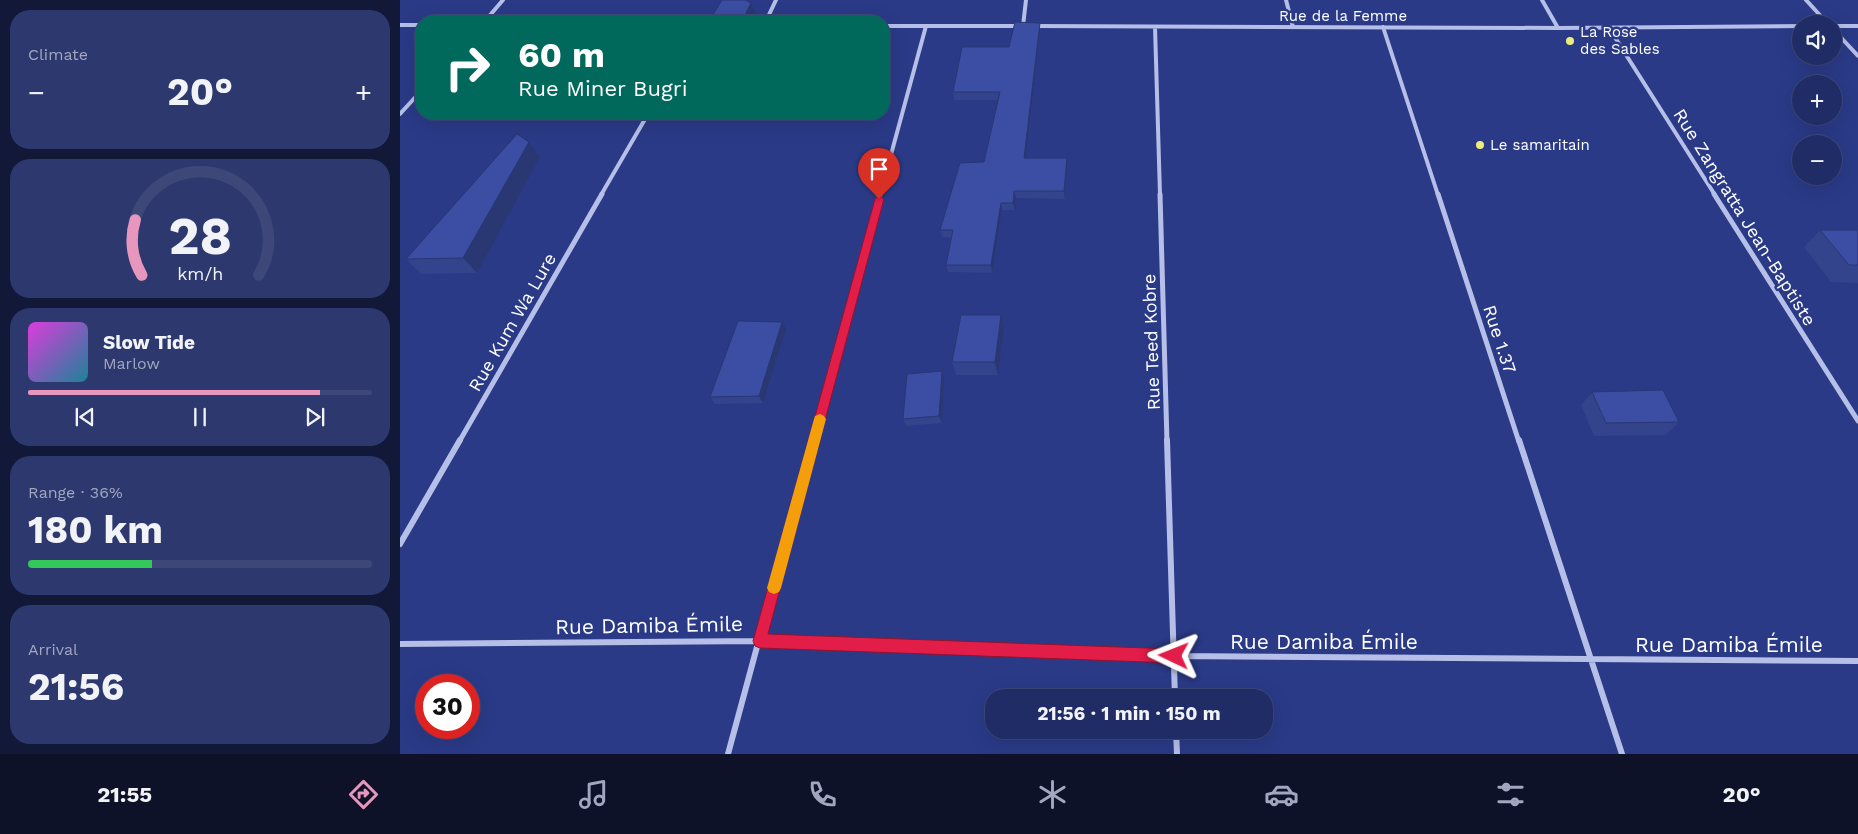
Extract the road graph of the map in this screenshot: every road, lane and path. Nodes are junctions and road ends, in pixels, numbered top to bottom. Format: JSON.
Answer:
{"nodes":[{"id":1,"x":503,"y":0,"type":"edge"},
{"id":2,"x":776,"y":0,"type":"edge"},
{"id":3,"x":1026,"y":0,"type":"edge"},
{"id":4,"x":1286,"y":0,"type":"edge"},
{"id":5,"x":1542,"y":0,"type":"edge"},
{"id":6,"x":1806,"y":0,"type":"edge"},
{"id":7,"x":489,"y":15,"type":"edge"},
{"id":8,"x":769,"y":15,"type":"edge"},
{"id":9,"x":1820,"y":15,"type":"edge"},
{"id":10,"x":400,"y":25,"type":"edge"},
{"id":11,"x":415,"y":25,"type":"edge"},
{"id":12,"x":890,"y":26,"type":"edge"},
{"id":13,"x":926,"y":26,"type":"junction"},
{"id":14,"x":1023,"y":26,"type":"junction"},
{"id":15,"x":1792,"y":26,"type":"edge"},
{"id":16,"x":1842,"y":26,"type":"edge"},
{"id":17,"x":1858,"y":26,"type":"edge"},
{"id":18,"x":1155,"y":27,"type":"junction"},
{"id":19,"x":1293,"y":27,"type":"junction"},
{"id":20,"x":1383,"y":27,"type":"junction"},
{"id":21,"x":1558,"y":28,"type":"junction"},
{"id":22,"x":1609,"y":28,"type":"junction"},
{"id":23,"x":1842,"y":39,"type":"edge"},
{"id":24,"x":1858,"y":56,"type":"edge"},
{"id":25,"x":415,"y":98,"type":"edge"},
{"id":26,"x":400,"y":114,"type":"edge"},
{"id":27,"x":645,"y":120,"type":"edge"},
{"id":28,"x":1858,"y":421,"type":"edge"},
{"id":29,"x":400,"y":544,"type":"edge"},
{"id":30,"x":760,"y":641,"type":"junction"},
{"id":31,"x":400,"y":644,"type":"edge"},
{"id":32,"x":1174,"y":656,"type":"junction"},
{"id":33,"x":1590,"y":659,"type":"junction"},
{"id":34,"x":1858,"y":661,"type":"edge"},
{"id":35,"x":1175,"y":689,"type":"edge"},
{"id":36,"x":1176,"y":739,"type":"edge"},
{"id":37,"x":728,"y":754,"type":"edge"},
{"id":38,"x":1177,"y":754,"type":"edge"},
{"id":39,"x":1622,"y":754,"type":"edge"}],
"edges":[{"from":1,"to":7,"type":"street"},
{"from":2,"to":8,"type":"street"},
{"from":3,"to":14,"type":"street"},
{"from":4,"to":19,"type":"street"},
{"from":5,"to":21,"type":"street"},
{"from":6,"to":9,"type":"street"},
{"from":10,"to":11,"type":"street"},
{"from":12,"to":13,"type":"street","name":"Rue de la Femme"},
{"from":13,"to":14,"type":"street","name":"Rue de la Femme"},
{"from":13,"to":30,"type":"street"},
{"from":14,"to":18,"type":"street","name":"Rue de la Femme"},
{"from":15,"to":22,"type":"street","name":"Rue de la Femme"},
{"from":16,"to":17,"type":"street"},
{"from":18,"to":19,"type":"street","name":"Rue de la Femme"},
{"from":18,"to":32,"type":"street","name":"Rue Teed Kobre"},
{"from":19,"to":20,"type":"street","name":"Rue de la Femme"},
{"from":20,"to":21,"type":"street","name":"Rue de la Femme"},
{"from":20,"to":33,"type":"street","name":"Rue 1.37"},
{"from":21,"to":22,"type":"street","name":"Rue de la Femme"},
{"from":22,"to":28,"type":"street","name":"Rue Zangratta Jean-Baptiste"},
{"from":23,"to":24,"type":"street"},
{"from":25,"to":26,"type":"street"},
{"from":27,"to":29,"type":"street","name":"Rue Kum Wa Lure"},
{"from":30,"to":31,"type":"street","name":"Rue Damiba Émile"},
{"from":30,"to":32,"type":"street","name":"Rue Damiba Émile"},
{"from":30,"to":37,"type":"street"},
{"from":32,"to":33,"type":"street","name":"Rue Damiba Émile"},
{"from":32,"to":35,"type":"street","name":"Rue Teed Kobre"},
{"from":33,"to":34,"type":"street","name":"Rue Damiba Émile"},
{"from":33,"to":39,"type":"street","name":"Rue 1.37"},
{"from":36,"to":38,"type":"street"}]}
